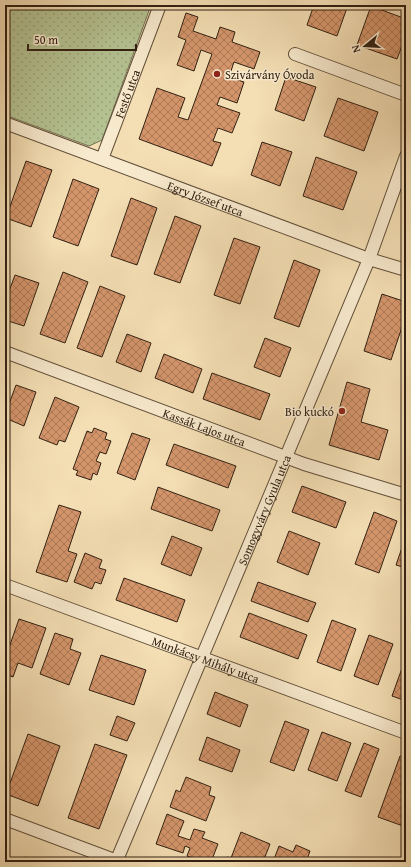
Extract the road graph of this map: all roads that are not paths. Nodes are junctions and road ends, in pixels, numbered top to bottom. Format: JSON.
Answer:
{"nodes":[{"id":1,"x":160,"y":5,"type":"edge"},
{"id":2,"x":295,"y":54,"type":"dead end"},
{"id":3,"x":406,"y":95,"type":"edge"},
{"id":4,"x":5,"y":123,"type":"edge"},
{"id":5,"x":406,"y":156,"type":"edge"},
{"id":6,"x":102,"y":159,"type":"junction"},
{"id":7,"x":368,"y":259,"type":"junction"},
{"id":8,"x":406,"y":270,"type":"edge"},
{"id":9,"x":5,"y":352,"type":"edge"},
{"id":10,"x":285,"y":456,"type":"junction"},
{"id":11,"x":406,"y":495,"type":"edge"},
{"id":12,"x":5,"y":585,"type":"edge"},
{"id":13,"x":201,"y":657,"type":"junction"},
{"id":14,"x":406,"y":733,"type":"edge"},
{"id":15,"x":5,"y":819,"type":"edge"},
{"id":16,"x":118,"y":862,"type":"edge"}],
"edges":[{"from":1,"to":6,"type":"street","name":"Festő utca"},
{"from":2,"to":3,"type":"street"},
{"from":4,"to":6,"type":"street","name":"Egry József utca"},
{"from":5,"to":7,"type":"street","name":"Somogyváry Gyula utca"},
{"from":6,"to":7,"type":"street","name":"Egry József utca"},
{"from":7,"to":8,"type":"street","name":"Egry József utca"},
{"from":7,"to":10,"type":"street","name":"Somogyváry Gyula utca"},
{"from":9,"to":10,"type":"street","name":"Kassák Lajos utca"},
{"from":10,"to":11,"type":"street","name":"Kassák Lajos utca"},
{"from":10,"to":13,"type":"street","name":"Somogyváry Gyula utca"},
{"from":12,"to":13,"type":"street","name":"Munkácsy Mihály utca"},
{"from":13,"to":14,"type":"street","name":"Munkácsy Mihály utca"},
{"from":13,"to":16,"type":"street","name":"Somogyváry Gyula utca"},
{"from":15,"to":16,"type":"street"}]}
